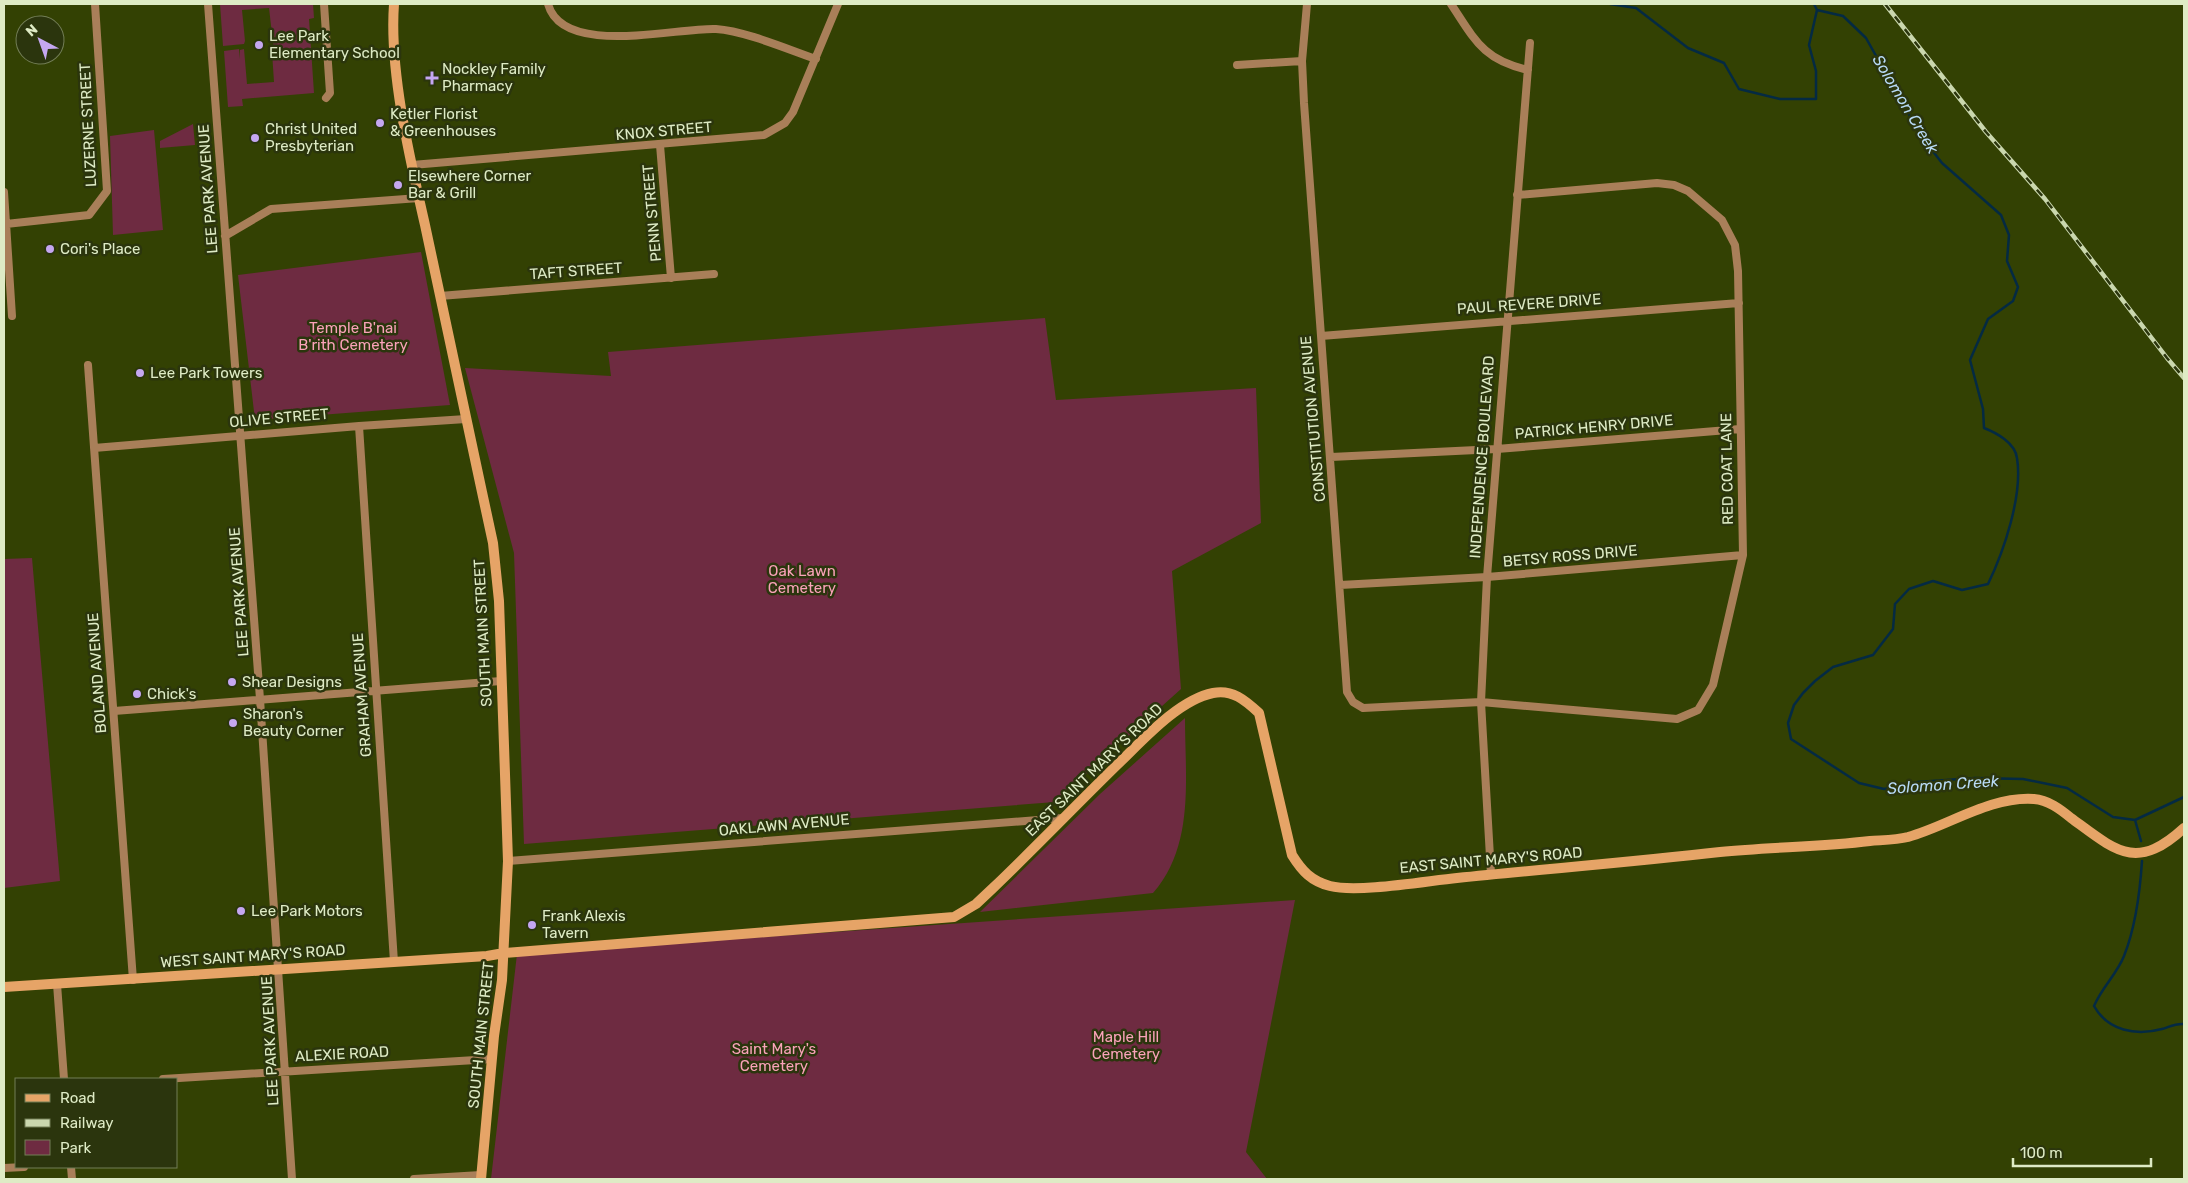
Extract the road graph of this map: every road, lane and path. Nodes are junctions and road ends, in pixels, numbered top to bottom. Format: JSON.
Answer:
{"nodes":[{"id":1,"x":95,"y":4,"type":"edge"},
{"id":2,"x":208,"y":4,"type":"edge"},
{"id":3,"x":324,"y":4,"type":"edge"},
{"id":4,"x":394,"y":4,"type":"edge"},
{"id":5,"x":548,"y":4,"type":"edge"},
{"id":6,"x":838,"y":4,"type":"edge"},
{"id":7,"x":1307,"y":4,"type":"edge"},
{"id":8,"x":1451,"y":4,"type":"edge"},
{"id":9,"x":1530,"y":43,"type":"dead end"},
{"id":10,"x":816,"y":58,"type":"junction"},
{"id":11,"x":1302,"y":61,"type":"junction"},
{"id":12,"x":1237,"y":65,"type":"dead end"},
{"id":13,"x":1528,"y":70,"type":"junction"},
{"id":14,"x":326,"y":98,"type":"dead end"},
{"id":15,"x":660,"y":145,"type":"junction"},
{"id":16,"x":412,"y":165,"type":"junction"},
{"id":17,"x":4,"y":192,"type":"edge"},
{"id":18,"x":1517,"y":195,"type":"junction"},
{"id":19,"x":419,"y":198,"type":"junction"},
{"id":20,"x":6,"y":224,"type":"junction"},
{"id":21,"x":225,"y":236,"type":"junction"},
{"id":22,"x":714,"y":274,"type":"dead end"},
{"id":23,"x":671,"y":278,"type":"junction"},
{"id":24,"x":440,"y":296,"type":"junction"},
{"id":25,"x":1739,"y":302,"type":"junction"},
{"id":26,"x":12,"y":316,"type":"dead end"},
{"id":27,"x":1507,"y":319,"type":"junction"},
{"id":28,"x":1321,"y":336,"type":"junction"},
{"id":29,"x":88,"y":365,"type":"dead end"},
{"id":30,"x":466,"y":420,"type":"junction"},
{"id":31,"x":360,"y":426,"type":"junction"},
{"id":32,"x":1740,"y":429,"type":"junction"},
{"id":33,"x":241,"y":435,"type":"junction"},
{"id":34,"x":94,"y":448,"type":"junction"},
{"id":35,"x":1496,"y":449,"type":"junction"},
{"id":36,"x":1331,"y":457,"type":"junction"},
{"id":37,"x":1743,"y":556,"type":"junction"},
{"id":38,"x":1486,"y":577,"type":"junction"},
{"id":39,"x":1340,"y":585,"type":"junction"},
{"id":40,"x":501,"y":681,"type":"junction"},
{"id":41,"x":375,"y":690,"type":"junction"},
{"id":42,"x":260,"y":700,"type":"junction"},
{"id":43,"x":1481,"y":702,"type":"junction"},
{"id":44,"x":114,"y":711,"type":"junction"},
{"id":45,"x":1063,"y":818,"type":"junction"},
{"id":46,"x":2184,"y":828,"type":"edge"},
{"id":47,"x":508,"y":861,"type":"junction"},
{"id":48,"x":1491,"y":874,"type":"junction"},
{"id":49,"x":504,"y":953,"type":"junction"},
{"id":50,"x":394,"y":962,"type":"junction"},
{"id":51,"x":279,"y":968,"type":"junction"},
{"id":52,"x":133,"y":980,"type":"junction"},
{"id":53,"x":57,"y":984,"type":"junction"},
{"id":54,"x":4,"y":987,"type":"edge"},
{"id":55,"x":492,"y":1060,"type":"junction"},
{"id":56,"x":285,"y":1070,"type":"junction"},
{"id":57,"x":64,"y":1078,"type":"edge"},
{"id":58,"x":177,"y":1078,"type":"edge"},
{"id":59,"x":481,"y":1177,"type":"edge"},
{"id":60,"x":292,"y":1179,"type":"edge"},
{"id":61,"x":414,"y":1179,"type":"edge"}],
"edges":[{"from":1,"to":20,"type":"street","name":"LUZERNE STREET"},
{"from":2,"to":21,"type":"street","name":"LEE PARK AVENUE"},
{"from":3,"to":14,"type":"street"},
{"from":4,"to":16,"type":"street","name":"SOUTH MAIN STREET"},
{"from":5,"to":10,"type":"street"},
{"from":6,"to":10,"type":"street","name":"KNOX STREET"},
{"from":7,"to":11,"type":"street","name":"CONSTITUTION AVENUE"},
{"from":8,"to":13,"type":"street"},
{"from":9,"to":13,"type":"street","name":"INDEPENDENCE BOULEVARD"},
{"from":10,"to":15,"type":"street","name":"KNOX STREET"},
{"from":11,"to":12,"type":"street"},
{"from":11,"to":28,"type":"street","name":"CONSTITUTION AVENUE"},
{"from":13,"to":18,"type":"street","name":"INDEPENDENCE BOULEVARD"},
{"from":15,"to":16,"type":"street","name":"KNOX STREET"},
{"from":15,"to":23,"type":"street","name":"PENN STREET"},
{"from":16,"to":19,"type":"street","name":"SOUTH MAIN STREET"},
{"from":17,"to":20,"type":"street"},
{"from":18,"to":25,"type":"street","name":"RED COAT LANE"},
{"from":18,"to":27,"type":"street","name":"INDEPENDENCE BOULEVARD"},
{"from":19,"to":21,"type":"street"},
{"from":19,"to":24,"type":"street","name":"SOUTH MAIN STREET"},
{"from":20,"to":26,"type":"street"},
{"from":21,"to":33,"type":"street","name":"LEE PARK AVENUE"},
{"from":22,"to":23,"type":"street","name":"TAFT STREET"},
{"from":23,"to":24,"type":"street","name":"TAFT STREET"},
{"from":24,"to":30,"type":"street","name":"SOUTH MAIN STREET"},
{"from":25,"to":27,"type":"street","name":"PAUL REVERE DRIVE"},
{"from":25,"to":32,"type":"street","name":"RED COAT LANE"},
{"from":27,"to":28,"type":"street","name":"PAUL REVERE DRIVE"},
{"from":27,"to":35,"type":"street","name":"INDEPENDENCE BOULEVARD"},
{"from":28,"to":36,"type":"street","name":"CONSTITUTION AVENUE"},
{"from":29,"to":34,"type":"street","name":"BOLAND AVENUE"},
{"from":30,"to":31,"type":"street","name":"OLIVE STREET"},
{"from":30,"to":40,"type":"street","name":"SOUTH MAIN STREET"},
{"from":31,"to":33,"type":"street","name":"OLIVE STREET"},
{"from":31,"to":41,"type":"street","name":"GRAHAM AVENUE"},
{"from":32,"to":35,"type":"street","name":"PATRICK HENRY DRIVE"},
{"from":32,"to":37,"type":"street","name":"RED COAT LANE"},
{"from":33,"to":34,"type":"street","name":"OLIVE STREET"},
{"from":33,"to":42,"type":"street","name":"LEE PARK AVENUE"},
{"from":34,"to":44,"type":"street","name":"BOLAND AVENUE"},
{"from":35,"to":36,"type":"street","name":"PATRICK HENRY DRIVE"},
{"from":35,"to":38,"type":"street","name":"INDEPENDENCE BOULEVARD"},
{"from":36,"to":39,"type":"street","name":"CONSTITUTION AVENUE"},
{"from":37,"to":38,"type":"street","name":"BETSY ROSS DRIVE"},
{"from":37,"to":43,"type":"street","name":"RED COAT LANE"},
{"from":38,"to":39,"type":"street","name":"BETSY ROSS DRIVE"},
{"from":38,"to":43,"type":"street","name":"INDEPENDENCE BOULEVARD"},
{"from":39,"to":43,"type":"street","name":"CONSTITUTION AVENUE"},
{"from":40,"to":41,"type":"street"},
{"from":40,"to":47,"type":"street","name":"SOUTH MAIN STREET"},
{"from":41,"to":42,"type":"street"},
{"from":41,"to":50,"type":"street","name":"GRAHAM AVENUE"},
{"from":42,"to":44,"type":"street"},
{"from":42,"to":51,"type":"street","name":"LEE PARK AVENUE"},
{"from":43,"to":48,"type":"street","name":"INDEPENDENCE BOULEVARD"},
{"from":44,"to":52,"type":"street","name":"BOLAND AVENUE"},
{"from":45,"to":47,"type":"street","name":"OAKLAWN AVENUE"},
{"from":45,"to":48,"type":"street","name":"EAST SAINT MARY'S ROAD"},
{"from":45,"to":49,"type":"street","name":"EAST SAINT MARY'S ROAD"},
{"from":46,"to":48,"type":"street","name":"EAST SAINT MARY'S ROAD"},
{"from":47,"to":49,"type":"street","name":"SOUTH MAIN STREET"},
{"from":49,"to":50,"type":"street","name":"WEST SAINT MARY'S ROAD"},
{"from":49,"to":55,"type":"street","name":"SOUTH MAIN STREET"},
{"from":50,"to":51,"type":"street","name":"WEST SAINT MARY'S ROAD"},
{"from":51,"to":52,"type":"street","name":"WEST SAINT MARY'S ROAD"},
{"from":51,"to":56,"type":"street","name":"LEE PARK AVENUE"},
{"from":52,"to":53,"type":"street","name":"WEST SAINT MARY'S ROAD"},
{"from":53,"to":54,"type":"street","name":"WEST SAINT MARY'S ROAD"},
{"from":53,"to":57,"type":"street"},
{"from":55,"to":56,"type":"street","name":"ALEXIE ROAD"},
{"from":55,"to":59,"type":"street","name":"SOUTH MAIN STREET"},
{"from":56,"to":58,"type":"street","name":"ALEXIE ROAD"},
{"from":56,"to":60,"type":"street","name":"LEE PARK AVENUE"},
{"from":59,"to":61,"type":"street"}]}
